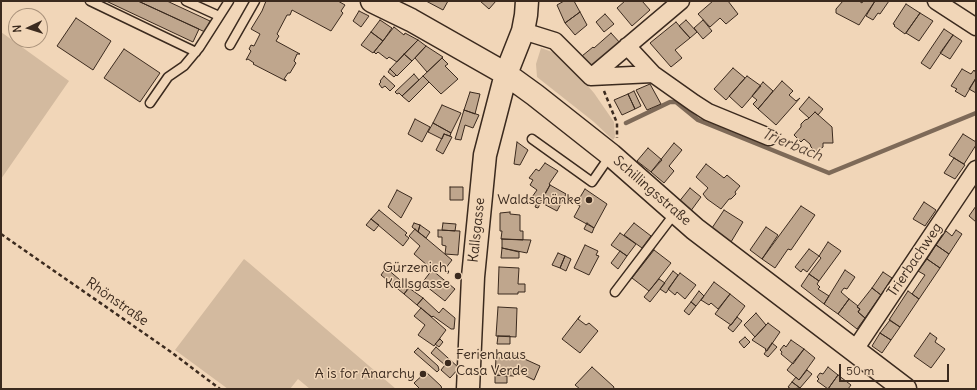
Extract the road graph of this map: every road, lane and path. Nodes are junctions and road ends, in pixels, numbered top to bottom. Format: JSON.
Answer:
{"nodes":[{"id":1,"x":90,"y":1,"type":"edge"},
{"id":2,"x":186,"y":1,"type":"edge"},
{"id":3,"x":229,"y":1,"type":"edge"},
{"id":4,"x":255,"y":1,"type":"edge"},
{"id":5,"x":527,"y":1,"type":"edge"},
{"id":6,"x":681,"y":1,"type":"edge"},
{"id":7,"x":936,"y":1,"type":"edge"},
{"id":8,"x":382,"y":4,"type":"edge"},
{"id":9,"x":219,"y":16,"type":"junction"},
{"id":10,"x":976,"y":27,"type":"edge"},
{"id":11,"x":523,"y":31,"type":"junction"},
{"id":12,"x":230,"y":45,"type":"dead end"},
{"id":13,"x":627,"y":46,"type":"junction"},
{"id":14,"x":196,"y":52,"type":"junction"},
{"id":15,"x":506,"y":74,"type":"junction"},
{"id":16,"x":653,"y":74,"type":"junction"},
{"id":17,"x":596,"y":80,"type":"junction"},
{"id":18,"x":150,"y":103,"type":"dead end"},
{"id":19,"x":769,"y":138,"type":"dead end"},
{"id":20,"x":532,"y":139,"type":"dead end"},
{"id":21,"x":611,"y":155,"type":"junction"},
{"id":22,"x":976,"y":168,"type":"edge"},
{"id":23,"x":676,"y":212,"type":"junction"},
{"id":24,"x":1,"y":234,"type":"edge"},
{"id":25,"x":615,"y":292,"type":"dead end"},
{"id":26,"x":854,"y":350,"type":"junction"},
{"id":27,"x":470,"y":388,"type":"edge"},
{"id":28,"x":220,"y":389,"type":"edge"},
{"id":29,"x":905,"y":389,"type":"edge"}],
"edges":[{"from":1,"to":14,"type":"lane"},
{"from":2,"to":9,"type":"lane"},
{"from":3,"to":9,"type":"lane"},
{"from":4,"to":12,"type":"lane"},
{"from":5,"to":11,"type":"main road","name":"Kallsgasse"},
{"from":6,"to":13,"type":"street"},
{"from":7,"to":10,"type":"street"},
{"from":8,"to":15,"type":"main road","name":"Schillingsstraße"},
{"from":9,"to":14,"type":"lane"},
{"from":11,"to":15,"type":"main road","name":"Kallsgasse"},
{"from":11,"to":17,"type":"street"},
{"from":13,"to":16,"type":"street"},
{"from":13,"to":17,"type":"street"},
{"from":14,"to":18,"type":"lane"},
{"from":15,"to":21,"type":"main road","name":"Schillingsstraße"},
{"from":15,"to":27,"type":"main road","name":"Kallsgasse"},
{"from":16,"to":17,"type":"street"},
{"from":16,"to":19,"type":"street"},
{"from":17,"to":21,"type":"path"},
{"from":20,"to":21,"type":"lane"},
{"from":21,"to":23,"type":"main road","name":"Schillingsstraße"},
{"from":22,"to":26,"type":"street","name":"Trierbachweg"},
{"from":23,"to":25,"type":"lane"},
{"from":23,"to":26,"type":"main road","name":"Schillingsstraße"},
{"from":24,"to":28,"type":"path","name":"Rhönstraße"},
{"from":26,"to":29,"type":"main road","name":"Schillingsstraße"}]}
